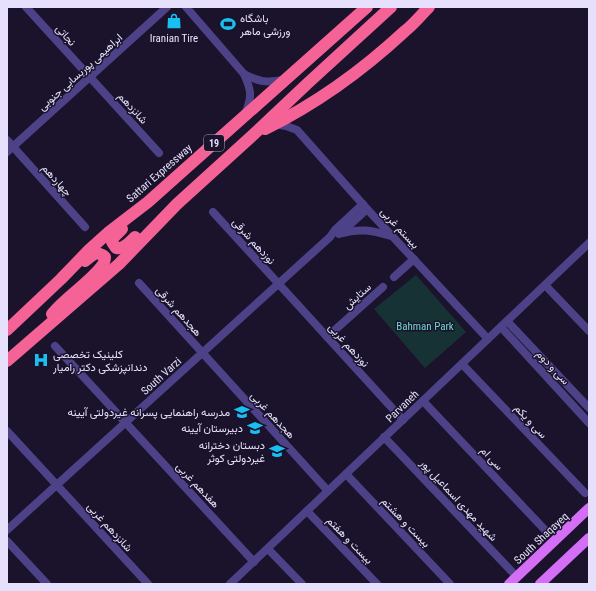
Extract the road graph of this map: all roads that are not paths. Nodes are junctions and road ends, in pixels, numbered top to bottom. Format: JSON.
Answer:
{"nodes":[{"id":1,"x":26,"y":7,"type":"edge"},
{"id":2,"x":167,"y":7,"type":"edge"},
{"id":3,"x":186,"y":7,"type":"edge"},
{"id":4,"x":367,"y":7,"type":"edge"},
{"id":5,"x":391,"y":7,"type":"edge"},
{"id":6,"x":429,"y":7,"type":"edge"},
{"id":7,"x":244,"y":74,"type":"junction"},
{"id":8,"x":90,"y":77,"type":"junction"},
{"id":9,"x":286,"y":79,"type":"junction"},
{"id":10,"x":294,"y":113,"type":"junction"},
{"id":11,"x":243,"y":117,"type":"junction"},
{"id":12,"x":275,"y":124,"type":"junction"},
{"id":13,"x":297,"y":130,"type":"junction"},
{"id":14,"x":253,"y":135,"type":"junction"},
{"id":15,"x":7,"y":140,"type":"edge"},
{"id":16,"x":10,"y":150,"type":"edge"},
{"id":17,"x":159,"y":153,"type":"dead end"},
{"id":18,"x":148,"y":202,"type":"junction"},
{"id":19,"x":177,"y":204,"type":"junction"},
{"id":20,"x":365,"y":207,"type":"junction"},
{"id":21,"x":213,"y":212,"type":"dead end"},
{"id":22,"x":84,"y":227,"type":"dead end"},
{"id":23,"x":340,"y":234,"type":"junction"},
{"id":24,"x":393,"y":236,"type":"junction"},
{"id":25,"x":330,"y":237,"type":"junction"},
{"id":26,"x":588,"y":247,"type":"edge"},
{"id":27,"x":414,"y":259,"type":"junction"},
{"id":28,"x":394,"y":278,"type":"dead end"},
{"id":29,"x":61,"y":279,"type":"junction"},
{"id":30,"x":139,"y":284,"type":"dead end"},
{"id":31,"x":278,"y":284,"type":"junction"},
{"id":32,"x":545,"y":284,"type":"junction"},
{"id":33,"x":383,"y":287,"type":"dead end"},
{"id":34,"x":507,"y":321,"type":"junction"},
{"id":35,"x":501,"y":327,"type":"junction"},
{"id":36,"x":7,"y":330,"type":"edge"},
{"id":37,"x":589,"y":331,"type":"edge"},
{"id":38,"x":36,"y":335,"type":"junction"},
{"id":39,"x":327,"y":338,"type":"junction"},
{"id":40,"x":488,"y":339,"type":"junction"},
{"id":41,"x":55,"y":346,"type":"dead end"},
{"id":42,"x":202,"y":353,"type":"junction"},
{"id":43,"x":7,"y":361,"type":"edge"},
{"id":44,"x":462,"y":364,"type":"junction"},
{"id":45,"x":423,"y":401,"type":"junction"},
{"id":46,"x":587,"y":412,"type":"edge"},
{"id":47,"x":403,"y":420,"type":"junction"},
{"id":48,"x":126,"y":423,"type":"junction"},
{"id":49,"x":589,"y":423,"type":"edge"},
{"id":50,"x":7,"y":431,"type":"edge"},
{"id":51,"x":384,"y":438,"type":"junction"},
{"id":52,"x":346,"y":474,"type":"junction"},
{"id":53,"x":57,"y":485,"type":"junction"},
{"id":54,"x":328,"y":491,"type":"junction"},
{"id":55,"x":585,"y":493,"type":"dead end"},
{"id":56,"x":589,"y":508,"type":"edge"},
{"id":57,"x":307,"y":511,"type":"junction"},
{"id":58,"x":7,"y":530,"type":"edge"},
{"id":59,"x":545,"y":530,"type":"dead end"},
{"id":60,"x":589,"y":538,"type":"edge"},
{"id":61,"x":7,"y":541,"type":"edge"},
{"id":62,"x":268,"y":549,"type":"junction"},
{"id":63,"x":254,"y":562,"type":"junction"},
{"id":64,"x":513,"y":580,"type":"edge"},
{"id":65,"x":543,"y":583,"type":"edge"},
{"id":66,"x":47,"y":584,"type":"edge"},
{"id":67,"x":148,"y":584,"type":"edge"},
{"id":68,"x":230,"y":584,"type":"edge"},
{"id":69,"x":302,"y":584,"type":"edge"},
{"id":70,"x":377,"y":584,"type":"edge"},
{"id":71,"x":450,"y":584,"type":"edge"}],
"edges":[{"from":1,"to":8,"type":"street","name":"نجاتی"},
{"from":2,"to":8,"type":"street","name":"ابراهیمی پوربسابی جنوبی"},
{"from":3,"to":7,"type":"street"},
{"from":4,"to":9,"type":"highway","name":"Sattari Expressway","number":"19"},
{"from":5,"to":14,"type":"highway","number":"19"},
{"from":6,"to":10,"type":"highway","number":"19"},
{"from":7,"to":9,"type":"street"},
{"from":7,"to":11,"type":"street"},
{"from":8,"to":16,"type":"street","name":"ابراهیمی پوربسابی جنوبی"},
{"from":8,"to":17,"type":"street","name":"شانزدهم"},
{"from":9,"to":11,"type":"highway","name":"Sattari Expressway","number":"19"},
{"from":10,"to":12,"type":"highway","number":"19"},
{"from":10,"to":13,"type":"street"},
{"from":11,"to":18,"type":"highway","name":"Sattari Expressway","number":"19"},
{"from":12,"to":13,"type":"street"},
{"from":12,"to":14,"type":"highway","number":"19"},
{"from":13,"to":20,"type":"street","name":"بیستم غربی"},
{"from":14,"to":19,"type":"highway","number":"19"},
{"from":15,"to":16,"type":"street","name":"چهاردهم"},
{"from":16,"to":22,"type":"street","name":"چهاردهم"},
{"from":18,"to":19,"type":"highway"},
{"from":18,"to":29,"type":"highway","name":"Sattari Expressway","number":"19"},
{"from":19,"to":38,"type":"highway","number":"19"},
{"from":20,"to":23,"type":"street","name":"South Varzi"},
{"from":20,"to":24,"type":"street","name":"بیستم غربی"},
{"from":20,"to":25,"type":"street","name":"South Varzi"},
{"from":21,"to":31,"type":"street","name":"نوزدهم شرقی"},
{"from":23,"to":24,"type":"street"},
{"from":23,"to":25,"type":"street","name":"South Varzi"},
{"from":24,"to":27,"type":"street","name":"بیستم غربی"},
{"from":25,"to":31,"type":"street","name":"South Varzi"},
{"from":26,"to":32,"type":"street","name":"Parvaneh"},
{"from":27,"to":28,"type":"street"},
{"from":27,"to":40,"type":"street","name":"بیستم غربی"},
{"from":29,"to":36,"type":"highway","name":"Sattari Expressway","number":"19"},
{"from":29,"to":38,"type":"highway"},
{"from":30,"to":42,"type":"street","name":"هجدهم شرقی"},
{"from":31,"to":39,"type":"street","name":"نوزدهم غربی"},
{"from":31,"to":42,"type":"street","name":"South Varzi"},
{"from":32,"to":34,"type":"street","name":"Parvaneh"},
{"from":32,"to":37,"type":"street"},
{"from":33,"to":39,"type":"street","name":"ستایش"},
{"from":34,"to":35,"type":"street","name":"Parvaneh"},
{"from":34,"to":46,"type":"street","name":"سی و دوم"},
{"from":35,"to":40,"type":"street","name":"Parvaneh"},
{"from":35,"to":46,"type":"street","name":"سی و دوم"},
{"from":38,"to":43,"type":"highway","number":"19"},
{"from":39,"to":47,"type":"street","name":"نوزدهم غربی"},
{"from":40,"to":44,"type":"street","name":"Parvaneh"},
{"from":41,"to":48,"type":"street","name":"هفدهم غربی"},
{"from":42,"to":48,"type":"street","name":"South Varzi"},
{"from":42,"to":54,"type":"street","name":"هجدهم غربی"},
{"from":44,"to":45,"type":"street","name":"Parvaneh"},
{"from":44,"to":55,"type":"street","name":"سی و یکم"},
{"from":45,"to":47,"type":"street","name":"Parvaneh"},
{"from":45,"to":59,"type":"street","name":"سی ام"},
{"from":46,"to":49,"type":"street","name":"سی و دوم"},
{"from":47,"to":51,"type":"street","name":"Parvaneh"},
{"from":48,"to":53,"type":"street","name":"South Varzi"},
{"from":48,"to":63,"type":"street","name":"هفدهم غربی"},
{"from":50,"to":53,"type":"street","name":"شانزدهم غربی"},
{"from":51,"to":52,"type":"street","name":"Parvaneh"},
{"from":51,"to":64,"type":"street","name":"شهید مهدی اسماعیل پور"},
{"from":52,"to":54,"type":"street","name":"Parvaneh"},
{"from":52,"to":71,"type":"street","name":"بیست و هشتم"},
{"from":53,"to":58,"type":"street","name":"South Varzi"},
{"from":53,"to":67,"type":"street","name":"شانزدهم غربی"},
{"from":54,"to":57,"type":"street","name":"Parvaneh"},
{"from":56,"to":64,"type":"main road","name":"South Shaqayeq"},
{"from":57,"to":62,"type":"street","name":"Parvaneh"},
{"from":57,"to":70,"type":"street","name":"بیست و هفتم"},
{"from":60,"to":65,"type":"main road"},
{"from":61,"to":66,"type":"street"},
{"from":62,"to":63,"type":"street","name":"Parvaneh"},
{"from":62,"to":69,"type":"street"},
{"from":63,"to":68,"type":"street","name":"Parvaneh"}]}
